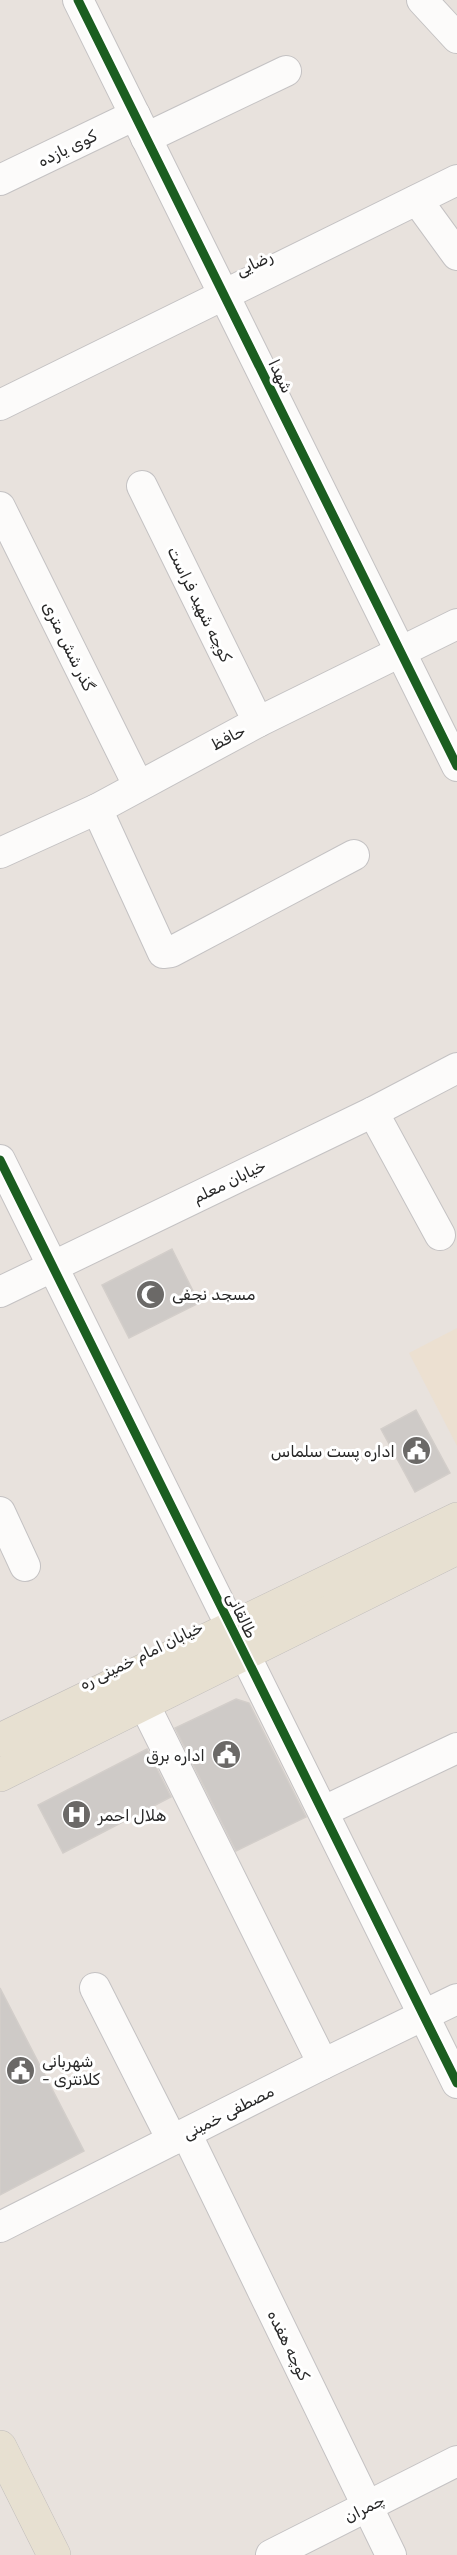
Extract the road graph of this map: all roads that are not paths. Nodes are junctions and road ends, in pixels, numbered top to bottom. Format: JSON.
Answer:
{"nodes":[{"id":1,"x":78,"y":0,"type":"edge"},
{"id":2,"x":422,"y":0,"type":"edge"},
{"id":3,"x":457,"y":38,"type":"edge"},
{"id":4,"x":286,"y":72,"type":"dead end"},
{"id":5,"x":141,"y":127,"type":"junction"},
{"id":6,"x":0,"y":180,"type":"edge"},
{"id":7,"x":457,"y":180,"type":"edge"},
{"id":8,"x":417,"y":200,"type":"junction"},
{"id":9,"x":457,"y":255,"type":"edge"},
{"id":10,"x":224,"y":295,"type":"junction"},
{"id":11,"x":0,"y":405,"type":"edge"},
{"id":12,"x":142,"y":486,"type":"dead end"},
{"id":13,"x":0,"y":507,"type":"edge"},
{"id":14,"x":457,"y":624,"type":"edge"},
{"id":15,"x":401,"y":652,"type":"junction"},
{"id":16,"x":258,"y":722,"type":"junction"},
{"id":17,"x":457,"y":766,"type":"edge"},
{"id":18,"x":138,"y":785,"type":"junction"},
{"id":19,"x":97,"y":809,"type":"junction"},
{"id":20,"x":0,"y":853,"type":"edge"},
{"id":21,"x":354,"y":855,"type":"dead end"},
{"id":22,"x":457,"y":1068,"type":"edge"},
{"id":23,"x":373,"y":1112,"type":"junction"},
{"id":24,"x":0,"y":1160,"type":"edge"},
{"id":25,"x":440,"y":1235,"type":"dead end"},
{"id":26,"x":52,"y":1266,"type":"junction"},
{"id":27,"x":0,"y":1292,"type":"edge"},
{"id":28,"x":0,"y":1512,"type":"edge"},
{"id":29,"x":457,"y":1519,"type":"edge"},
{"id":30,"x":457,"y":1548,"type":"edge"},
{"id":31,"x":26,"y":1566,"type":"dead end"},
{"id":32,"x":238,"y":1640,"type":"junction"},
{"id":33,"x":144,"y":1704,"type":"junction"},
{"id":34,"x":0,"y":1740,"type":"edge"},
{"id":35,"x":457,"y":1748,"type":"edge"},
{"id":36,"x":0,"y":1775,"type":"edge"},
{"id":37,"x":324,"y":1811,"type":"junction"},
{"id":38,"x":95,"y":1988,"type":"dead end"},
{"id":39,"x":457,"y":1999,"type":"edge"},
{"id":40,"x":424,"y":2016,"type":"junction"},
{"id":41,"x":323,"y":2064,"type":"junction"},
{"id":42,"x":457,"y":2083,"type":"edge"},
{"id":43,"x":180,"y":2137,"type":"junction"},
{"id":44,"x":0,"y":2227,"type":"edge"},
{"id":45,"x":0,"y":2447,"type":"edge"},
{"id":46,"x":457,"y":2461,"type":"edge"},
{"id":47,"x":367,"y":2506,"type":"junction"},
{"id":48,"x":54,"y":2555,"type":"edge"},
{"id":49,"x":271,"y":2555,"type":"edge"},
{"id":50,"x":391,"y":2555,"type":"edge"}],
"edges":[{"from":1,"to":5,"type":"street","name":"شهدا"},
{"from":2,"to":3,"type":"street"},
{"from":4,"to":5,"type":"street","name":"کوی یازده"},
{"from":5,"to":6,"type":"street","name":"کوی یازده"},
{"from":5,"to":10,"type":"street","name":"شهدا"},
{"from":7,"to":8,"type":"street","name":"رضایی"},
{"from":8,"to":9,"type":"street"},
{"from":8,"to":10,"type":"street","name":"رضایی"},
{"from":10,"to":11,"type":"street","name":"رضایی"},
{"from":10,"to":15,"type":"street","name":"شهدا"},
{"from":12,"to":16,"type":"street","name":"کوچه شهید فراست"},
{"from":13,"to":18,"type":"street","name":"گذر شش متری"},
{"from":14,"to":15,"type":"street","name":"حافظ"},
{"from":15,"to":16,"type":"street","name":"حافظ"},
{"from":15,"to":17,"type":"street","name":"شهدا"},
{"from":16,"to":18,"type":"street","name":"حافظ"},
{"from":18,"to":19,"type":"street","name":"حافظ"},
{"from":19,"to":20,"type":"street","name":"حافظ"},
{"from":19,"to":21,"type":"street"},
{"from":22,"to":23,"type":"street","name":"خیابان معلم"},
{"from":23,"to":25,"type":"street"},
{"from":23,"to":26,"type":"street","name":"خیابان معلم"},
{"from":24,"to":26,"type":"street","name":"طالقانی"},
{"from":26,"to":27,"type":"street","name":"خیابان معلم"},
{"from":26,"to":32,"type":"street","name":"طالقانی"},
{"from":28,"to":31,"type":"street"},
{"from":29,"to":32,"type":"main road","name":"خیابان امام خمینی ره"},
{"from":30,"to":32,"type":"main road","name":"خیابان امام خمینی ره"},
{"from":32,"to":33,"type":"main road","name":"خیابان امام خمینی ره"},
{"from":32,"to":34,"type":"main road","name":"خیابان امام خمینی ره"},
{"from":32,"to":37,"type":"street","name":"طالقانی"},
{"from":33,"to":36,"type":"main road","name":"خیابان امام خمینی ره"},
{"from":33,"to":41,"type":"street"},
{"from":35,"to":37,"type":"street"},
{"from":37,"to":40,"type":"street","name":"طالقانی"},
{"from":38,"to":43,"type":"street","name":"کوچه هفده"},
{"from":39,"to":40,"type":"street","name":"مصطفی خمینی"},
{"from":40,"to":41,"type":"street","name":"مصطفی خمینی"},
{"from":40,"to":42,"type":"street","name":"طالقانی"},
{"from":41,"to":43,"type":"street","name":"مصطفی خمینی"},
{"from":43,"to":44,"type":"street","name":"مصطفی خمینی"},
{"from":43,"to":47,"type":"street","name":"کوچه هفده"},
{"from":45,"to":48,"type":"main road"},
{"from":46,"to":47,"type":"street","name":"چمران"},
{"from":47,"to":49,"type":"street","name":"چمران"},
{"from":47,"to":50,"type":"street","name":"کوچه هفده"}]}
